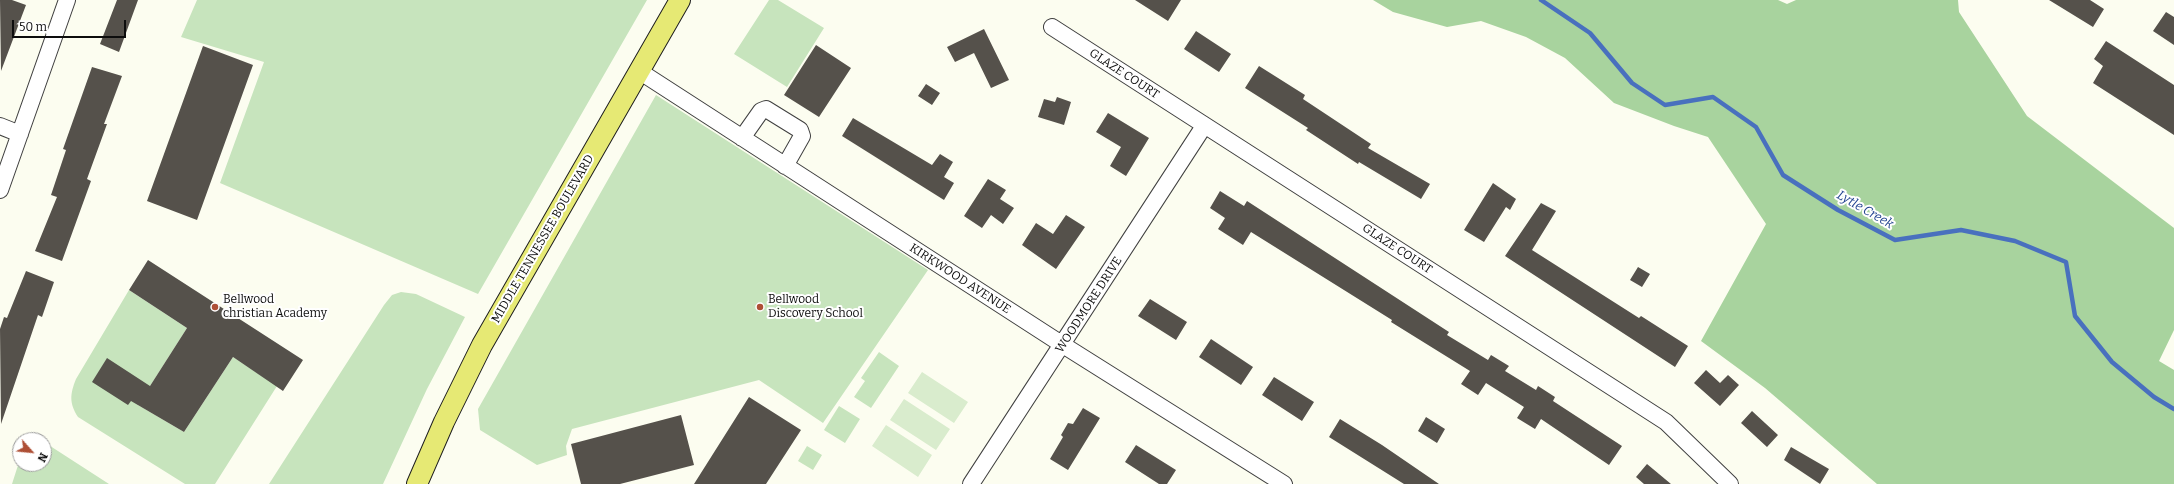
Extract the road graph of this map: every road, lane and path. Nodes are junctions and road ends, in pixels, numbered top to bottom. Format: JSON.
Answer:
{"nodes":[{"id":1,"x":67,"y":0,"type":"edge"},
{"id":2,"x":680,"y":0,"type":"edge"},
{"id":3,"x":1052,"y":27,"type":"dead end"},
{"id":4,"x":639,"y":71,"type":"junction"},
{"id":5,"x":0,"y":126,"type":"edge"},
{"id":6,"x":1204,"y":126,"type":"junction"},
{"id":7,"x":20,"y":134,"type":"junction"},
{"id":8,"x":742,"y":138,"type":"junction"},
{"id":9,"x":785,"y":166,"type":"junction"},
{"id":10,"x":0,"y":190,"type":"edge"},
{"id":11,"x":1063,"y":346,"type":"junction"},
{"id":12,"x":417,"y":484,"type":"edge"},
{"id":13,"x":971,"y":484,"type":"edge"},
{"id":14,"x":1284,"y":484,"type":"edge"},
{"id":15,"x":1730,"y":484,"type":"edge"}],
"edges":[{"from":1,"to":7,"type":"street"},
{"from":2,"to":4,"type":"main road","name":"MIDDLE TENNESSEE BOULEVARD"},
{"from":3,"to":6,"type":"street","name":"GLAZE COURT"},
{"from":4,"to":8,"type":"street","name":"KIRKWOOD AVENUE"},
{"from":4,"to":12,"type":"main road","name":"MIDDLE TENNESSEE BOULEVARD"},
{"from":5,"to":7,"type":"street"},
{"from":6,"to":11,"type":"street","name":"WOODMORE DRIVE"},
{"from":6,"to":15,"type":"street","name":"GLAZE COURT"},
{"from":7,"to":10,"type":"street"},
{"from":8,"to":9,"type":"street","name":"KIRKWOOD AVENUE"},
{"from":8,"to":9,"type":"street"},
{"from":9,"to":11,"type":"street","name":"KIRKWOOD AVENUE"},
{"from":11,"to":13,"type":"street","name":"WOODMORE DRIVE"},
{"from":11,"to":14,"type":"street","name":"KIRKWOOD AVENUE"}]}
